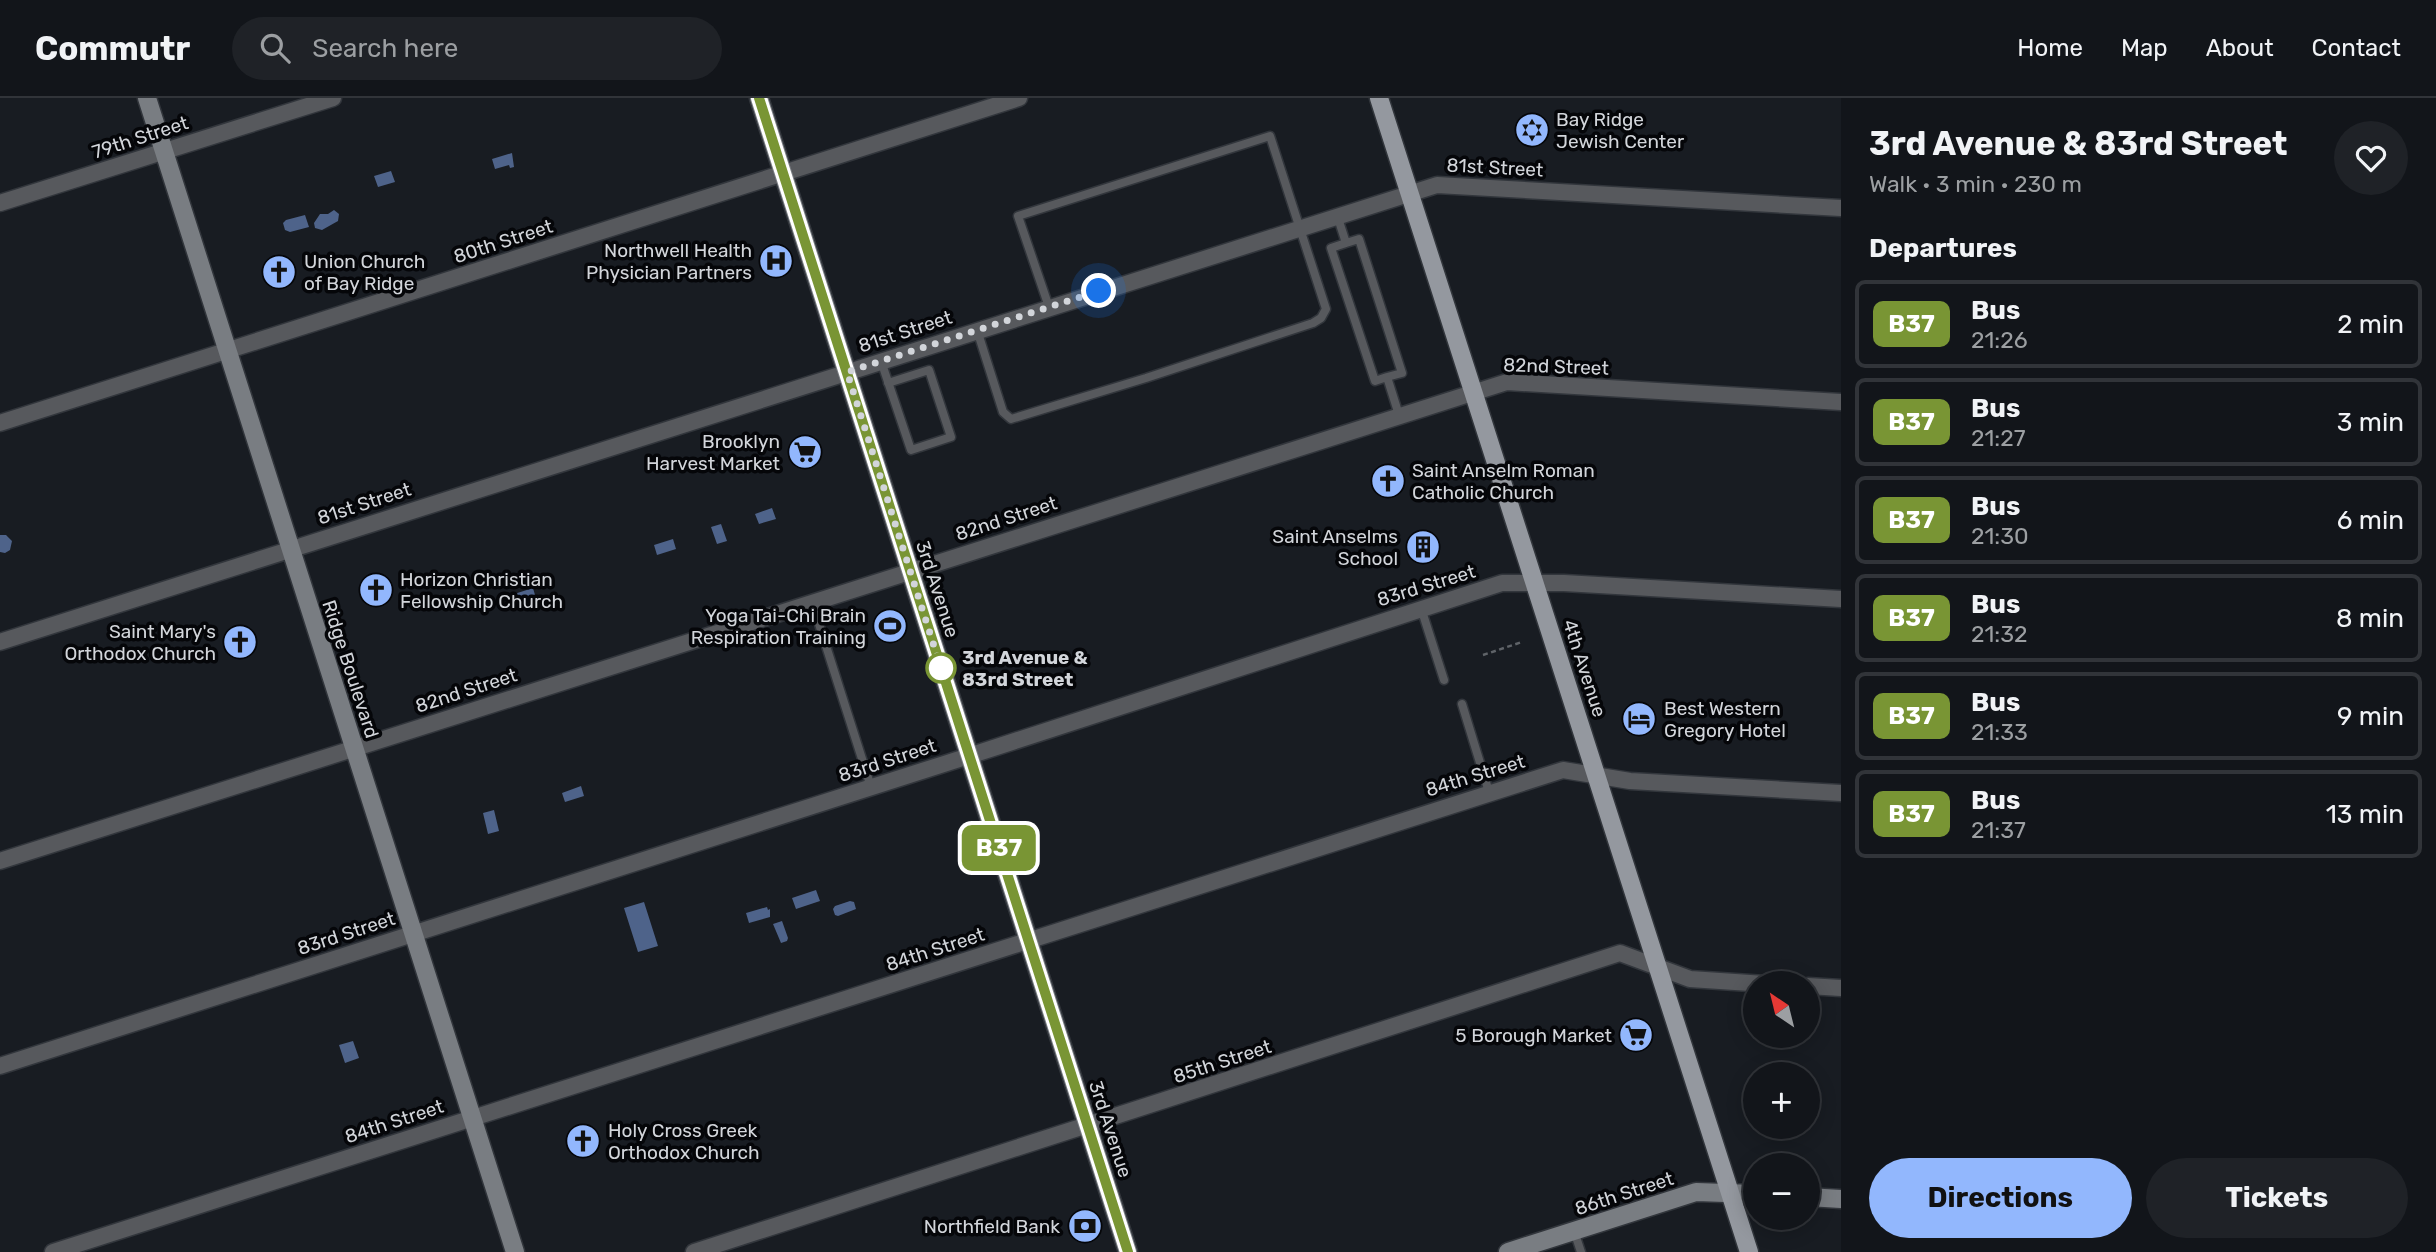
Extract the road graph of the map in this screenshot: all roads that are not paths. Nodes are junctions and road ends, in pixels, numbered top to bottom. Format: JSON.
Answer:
{"nodes":[{"id":1,"x":147,"y":98,"type":"edge"},
{"id":2,"x":332,"y":98,"type":"edge"},
{"id":3,"x":759,"y":98,"type":"edge"},
{"id":4,"x":1019,"y":98,"type":"edge"},
{"id":5,"x":1379,"y":98,"type":"edge"},
{"id":6,"x":164,"y":152,"type":"junction"},
{"id":7,"x":784,"y":174,"type":"junction"},
{"id":8,"x":1410,"y":192,"type":"junction"},
{"id":9,"x":0,"y":203,"type":"edge"},
{"id":10,"x":1841,"y":208,"type":"edge"},
{"id":11,"x":1337,"y":215,"type":"junction"},
{"id":12,"x":1299,"y":227,"type":"junction"},
{"id":13,"x":1346,"y":243,"type":"junction"},
{"id":14,"x":1049,"y":307,"type":"junction"},
{"id":15,"x":977,"y":330,"type":"junction"},
{"id":16,"x":227,"y":350,"type":"junction"},
{"id":17,"x":881,"y":361,"type":"junction"},
{"id":18,"x":847,"y":372,"type":"junction"},
{"id":19,"x":1387,"y":377,"type":"junction"},
{"id":20,"x":888,"y":383,"type":"junction"},
{"id":21,"x":1474,"y":391,"type":"junction"},
{"id":22,"x":1841,"y":402,"type":"edge"},
{"id":23,"x":1399,"y":415,"type":"junction"},
{"id":24,"x":0,"y":423,"type":"edge"},
{"id":25,"x":290,"y":549,"type":"junction"},
{"id":26,"x":910,"y":570,"type":"junction"},
{"id":27,"x":1535,"y":583,"type":"junction"},
{"id":28,"x":1841,"y":599,"type":"edge"},
{"id":29,"x":812,"y":602,"type":"junction"},
{"id":30,"x":1420,"y":608,"type":"junction"},
{"id":31,"x":0,"y":642,"type":"edge"},
{"id":32,"x":1444,"y":680,"type":"dead end"},
{"id":33,"x":1462,"y":704,"type":"dead end"},
{"id":34,"x":354,"y":748,"type":"junction"},
{"id":35,"x":970,"y":756,"type":"junction"},
{"id":36,"x":1596,"y":775,"type":"junction"},
{"id":37,"x":871,"y":787,"type":"junction"},
{"id":38,"x":1489,"y":792,"type":"junction"},
{"id":39,"x":1841,"y":793,"type":"edge"},
{"id":40,"x":0,"y":861,"type":"edge"},
{"id":41,"x":413,"y":933,"type":"junction"},
{"id":42,"x":1029,"y":941,"type":"junction"},
{"id":43,"x":1656,"y":966,"type":"junction"},
{"id":44,"x":1743,"y":983,"type":"edge"},
{"id":45,"x":1820,"y":987,"type":"edge"},
{"id":46,"x":1841,"y":988,"type":"edge"},
{"id":47,"x":0,"y":1066,"type":"edge"},
{"id":48,"x":473,"y":1118,"type":"junction"},
{"id":49,"x":1088,"y":1127,"type":"junction"},
{"id":50,"x":1730,"y":1193,"type":"junction"},
{"id":51,"x":1743,"y":1194,"type":"edge"},
{"id":52,"x":1820,"y":1198,"type":"edge"},
{"id":53,"x":1841,"y":1199,"type":"edge"},
{"id":54,"x":1574,"y":1231,"type":"junction"},
{"id":55,"x":53,"y":1252,"type":"edge"},
{"id":56,"x":515,"y":1252,"type":"edge"},
{"id":57,"x":694,"y":1252,"type":"edge"},
{"id":58,"x":1128,"y":1252,"type":"edge"},
{"id":59,"x":1508,"y":1252,"type":"edge"},
{"id":60,"x":1581,"y":1252,"type":"edge"},
{"id":61,"x":1749,"y":1252,"type":"edge"}],
"edges":[{"from":1,"to":6,"type":"street","name":"Ridge Boulevard"},
{"from":2,"to":6,"type":"street","name":"79th Street"},
{"from":3,"to":7,"type":"street","name":"3rd Avenue"},
{"from":4,"to":7,"type":"street","name":"80th Street"},
{"from":5,"to":8,"type":"main road","name":"4th Avenue"},
{"from":6,"to":9,"type":"street","name":"79th Street"},
{"from":6,"to":16,"type":"street","name":"Ridge Boulevard"},
{"from":7,"to":16,"type":"street","name":"80th Street"},
{"from":7,"to":18,"type":"street","name":"3rd Avenue"},
{"from":8,"to":10,"type":"street","name":"81st Street"},
{"from":8,"to":11,"type":"street","name":"81st Street"},
{"from":8,"to":21,"type":"main road","name":"4th Avenue"},
{"from":11,"to":12,"type":"street","name":"81st Street"},
{"from":11,"to":13,"type":"lane"},
{"from":12,"to":14,"type":"street","name":"81st Street"},
{"from":12,"to":14,"type":"lane"},
{"from":12,"to":15,"type":"lane"},
{"from":13,"to":19,"type":"lane"},
{"from":13,"to":19,"type":"lane"},
{"from":14,"to":15,"type":"street","name":"81st Street"},
{"from":15,"to":17,"type":"street","name":"81st Street"},
{"from":16,"to":24,"type":"street","name":"80th Street"},
{"from":16,"to":25,"type":"street","name":"Ridge Boulevard"},
{"from":17,"to":18,"type":"street","name":"81st Street"},
{"from":17,"to":20,"type":"lane"},
{"from":18,"to":25,"type":"street","name":"81st Street"},
{"from":18,"to":26,"type":"street","name":"3rd Avenue"},
{"from":19,"to":23,"type":"lane"},
{"from":20,"to":20,"type":"lane"},
{"from":21,"to":22,"type":"street","name":"82nd Street"},
{"from":21,"to":23,"type":"street","name":"82nd Street"},
{"from":21,"to":27,"type":"main road","name":"4th Avenue"},
{"from":23,"to":26,"type":"street","name":"82nd Street"},
{"from":25,"to":31,"type":"street","name":"81st Street"},
{"from":25,"to":34,"type":"street","name":"Ridge Boulevard"},
{"from":26,"to":29,"type":"street","name":"82nd Street"},
{"from":26,"to":35,"type":"street","name":"3rd Avenue"},
{"from":27,"to":28,"type":"street","name":"83rd Street"},
{"from":27,"to":30,"type":"street","name":"83rd Street"},
{"from":27,"to":36,"type":"main road","name":"4th Avenue"},
{"from":29,"to":34,"type":"street","name":"82nd Street"},
{"from":29,"to":37,"type":"lane"},
{"from":30,"to":32,"type":"lane"},
{"from":30,"to":35,"type":"street","name":"83rd Street"},
{"from":33,"to":38,"type":"lane"},
{"from":34,"to":40,"type":"street","name":"82nd Street"},
{"from":34,"to":41,"type":"street","name":"Ridge Boulevard"},
{"from":35,"to":37,"type":"street","name":"83rd Street"},
{"from":35,"to":42,"type":"street","name":"3rd Avenue"},
{"from":36,"to":38,"type":"street","name":"84th Street"},
{"from":36,"to":39,"type":"street","name":"84th Street"},
{"from":36,"to":43,"type":"main road","name":"4th Avenue"},
{"from":37,"to":41,"type":"street","name":"83rd Street"},
{"from":38,"to":42,"type":"street","name":"84th Street"},
{"from":41,"to":47,"type":"street","name":"83rd Street"},
{"from":41,"to":48,"type":"street","name":"Ridge Boulevard"},
{"from":42,"to":48,"type":"street","name":"84th Street"},
{"from":42,"to":49,"type":"street","name":"3rd Avenue"},
{"from":43,"to":44,"type":"street","name":"85th Street"},
{"from":43,"to":49,"type":"street","name":"85th Street"},
{"from":43,"to":50,"type":"main road","name":"4th Avenue"},
{"from":45,"to":46,"type":"street"},
{"from":48,"to":55,"type":"street","name":"84th Street"},
{"from":48,"to":56,"type":"street","name":"Ridge Boulevard"},
{"from":49,"to":57,"type":"street","name":"85th Street"},
{"from":49,"to":58,"type":"street","name":"3rd Avenue"},
{"from":50,"to":51,"type":"street","name":"86th Street"},
{"from":50,"to":54,"type":"street","name":"86th Street"},
{"from":50,"to":61,"type":"main road","name":"4th Avenue"},
{"from":52,"to":53,"type":"street"},
{"from":54,"to":59,"type":"street","name":"86th Street"},
{"from":54,"to":60,"type":"lane"}]}
